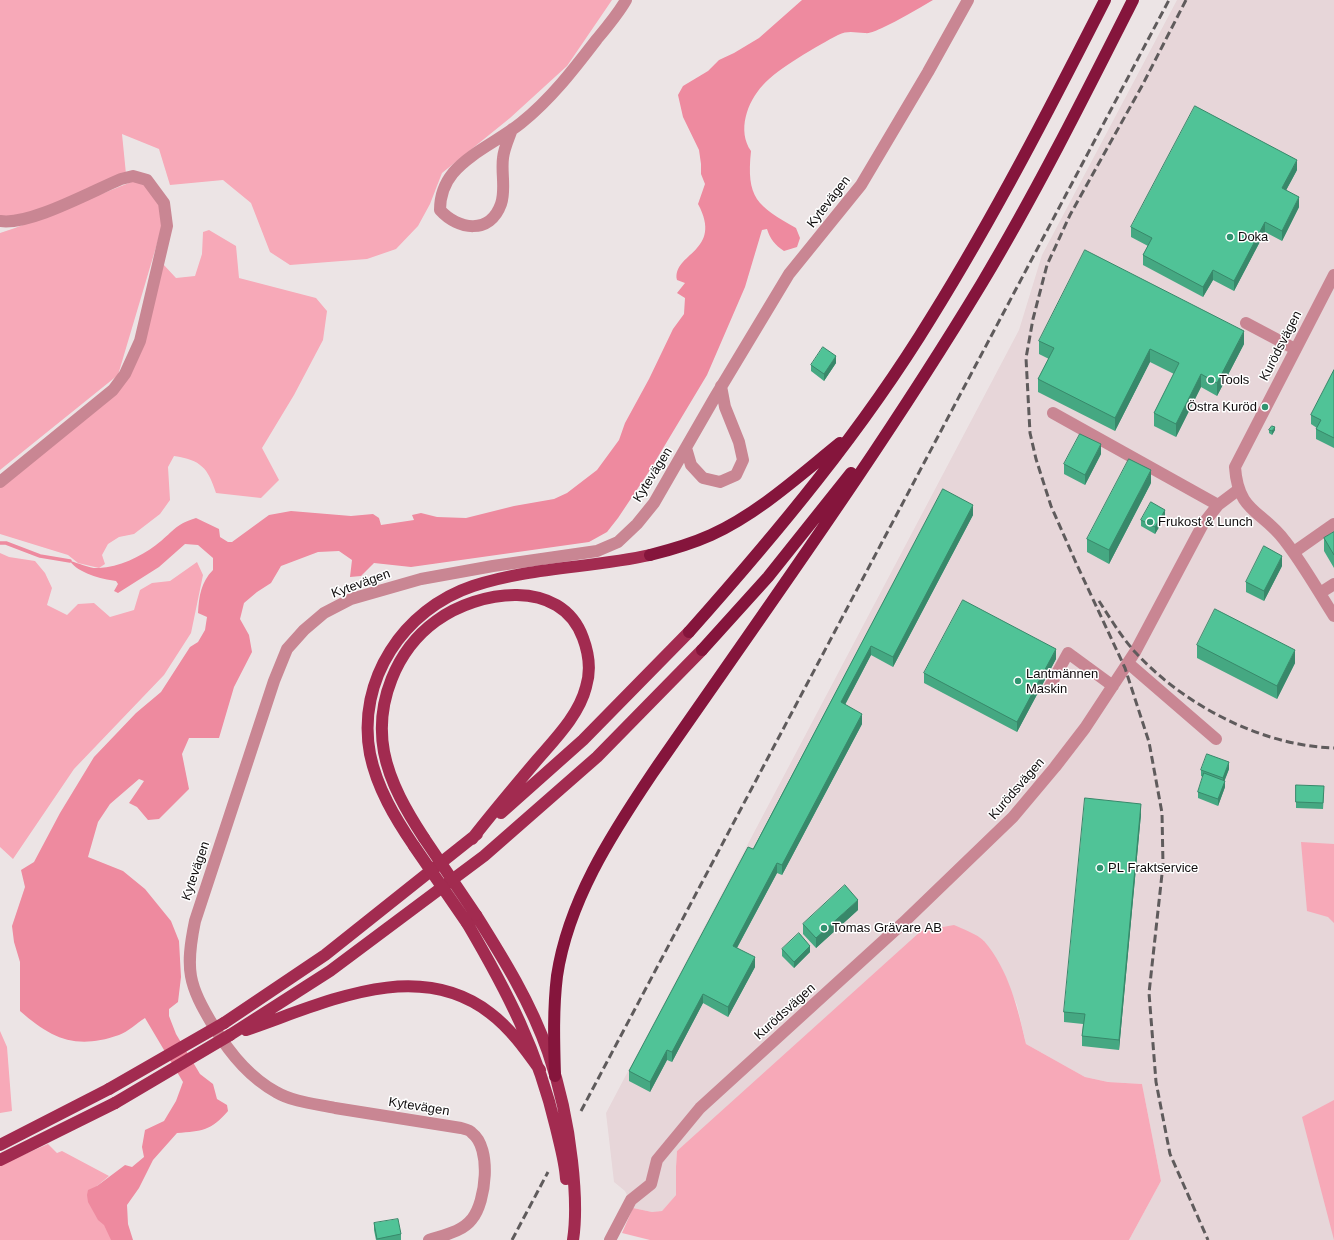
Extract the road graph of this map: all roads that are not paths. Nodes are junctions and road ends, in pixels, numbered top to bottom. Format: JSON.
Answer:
{"nodes":[{"id":1,"x":626,"y":0,"type":"edge"},
{"id":2,"x":968,"y":0,"type":"edge"},
{"id":3,"x":1105,"y":0,"type":"edge"},
{"id":4,"x":1133,"y":0,"type":"edge"},
{"id":5,"x":512,"y":129,"type":"junction"},
{"id":6,"x":0,"y":221,"type":"edge"},
{"id":7,"x":1334,"y":275,"type":"edge"},
{"id":8,"x":1246,"y":323,"type":"dead end"},
{"id":9,"x":1295,"y":349,"type":"junction"},
{"id":10,"x":721,"y":386,"type":"junction"},
{"id":11,"x":908,"y":399,"type":"junction"},
{"id":12,"x":1053,"y":413,"type":"dead end"},
{"id":13,"x":853,"y":432,"type":"junction"},
{"id":14,"x":686,"y":448,"type":"junction"},
{"id":15,"x":0,"y":482,"type":"edge"},
{"id":16,"x":1238,"y":490,"type":"junction"},
{"id":17,"x":1218,"y":505,"type":"junction"},
{"id":18,"x":1334,"y":524,"type":"edge"},
{"id":19,"x":1294,"y":552,"type":"junction"},
{"id":20,"x":650,"y":555,"type":"joint"},
{"id":21,"x":1334,"y":584,"type":"edge"},
{"id":22,"x":1320,"y":593,"type":"junction"},
{"id":23,"x":1334,"y":616,"type":"edge"},
{"id":24,"x":689,"y":632,"type":"joint"},
{"id":25,"x":702,"y":650,"type":"joint"},
{"id":26,"x":1128,"y":663,"type":"junction"},
{"id":27,"x":1050,"y":686,"type":"dead end"},
{"id":28,"x":1112,"y":686,"type":"junction"},
{"id":29,"x":1216,"y":739,"type":"dead end"},
{"id":30,"x":472,"y":839,"type":"junction"},
{"id":31,"x":230,"y":1036,"type":"junction"},
{"id":32,"x":540,"y":1070,"type":"junction"},
{"id":33,"x":556,"y":1076,"type":"junction"},
{"id":34,"x":0,"y":1145,"type":"edge"},
{"id":35,"x":0,"y":1160,"type":"edge"},
{"id":36,"x":429,"y":1240,"type":"edge"},
{"id":37,"x":570,"y":1240,"type":"edge"},
{"id":38,"x":573,"y":1240,"type":"edge"},
{"id":39,"x":610,"y":1240,"type":"edge"}],
"edges":[{"from":1,"to":5,"type":"street"},
{"from":2,"to":10,"type":"street","name":"Kytevägen"},
{"from":3,"to":13,"type":"highway"},
{"from":4,"to":11,"type":"highway"},
{"from":5,"to":5,"type":"street"},
{"from":6,"to":15,"type":"street"},
{"from":7,"to":9,"type":"street","name":"Kurödsvägen"},
{"from":8,"to":9,"type":"street"},
{"from":9,"to":16,"type":"street","name":"Kurödsvägen"},
{"from":10,"to":14,"type":"street","name":"Kytevägen"},
{"from":10,"to":14,"type":"street"},
{"from":11,"to":25,"type":"highway"},
{"from":11,"to":33,"type":"highway"},
{"from":12,"to":17,"type":"street"},
{"from":13,"to":20,"type":"highway"},
{"from":13,"to":24,"type":"highway"},
{"from":14,"to":36,"type":"street","name":"Kytevägen"},
{"from":16,"to":17,"type":"street","name":"Kurödsvägen"},
{"from":16,"to":19,"type":"street"},
{"from":17,"to":26,"type":"street","name":"Kurödsvägen"},
{"from":18,"to":19,"type":"street"},
{"from":19,"to":22,"type":"street"},
{"from":20,"to":32,"type":"main road","bridge":true},
{"from":21,"to":22,"type":"street"},
{"from":22,"to":23,"type":"street"},
{"from":24,"to":30,"type":"main road"},
{"from":25,"to":31,"type":"main road"},
{"from":26,"to":28,"type":"street","name":"Kurödsvägen"},
{"from":26,"to":29,"type":"street"},
{"from":27,"to":28,"type":"street"},
{"from":28,"to":39,"type":"street","name":"Kurödsvägen"},
{"from":30,"to":33,"type":"main road","bridge":true},
{"from":30,"to":34,"type":"main road","bridge":true},
{"from":31,"to":32,"type":"main road"},
{"from":31,"to":35,"type":"main road","bridge":true},
{"from":32,"to":37,"type":"main road"},
{"from":33,"to":38,"type":"main road"}]}
